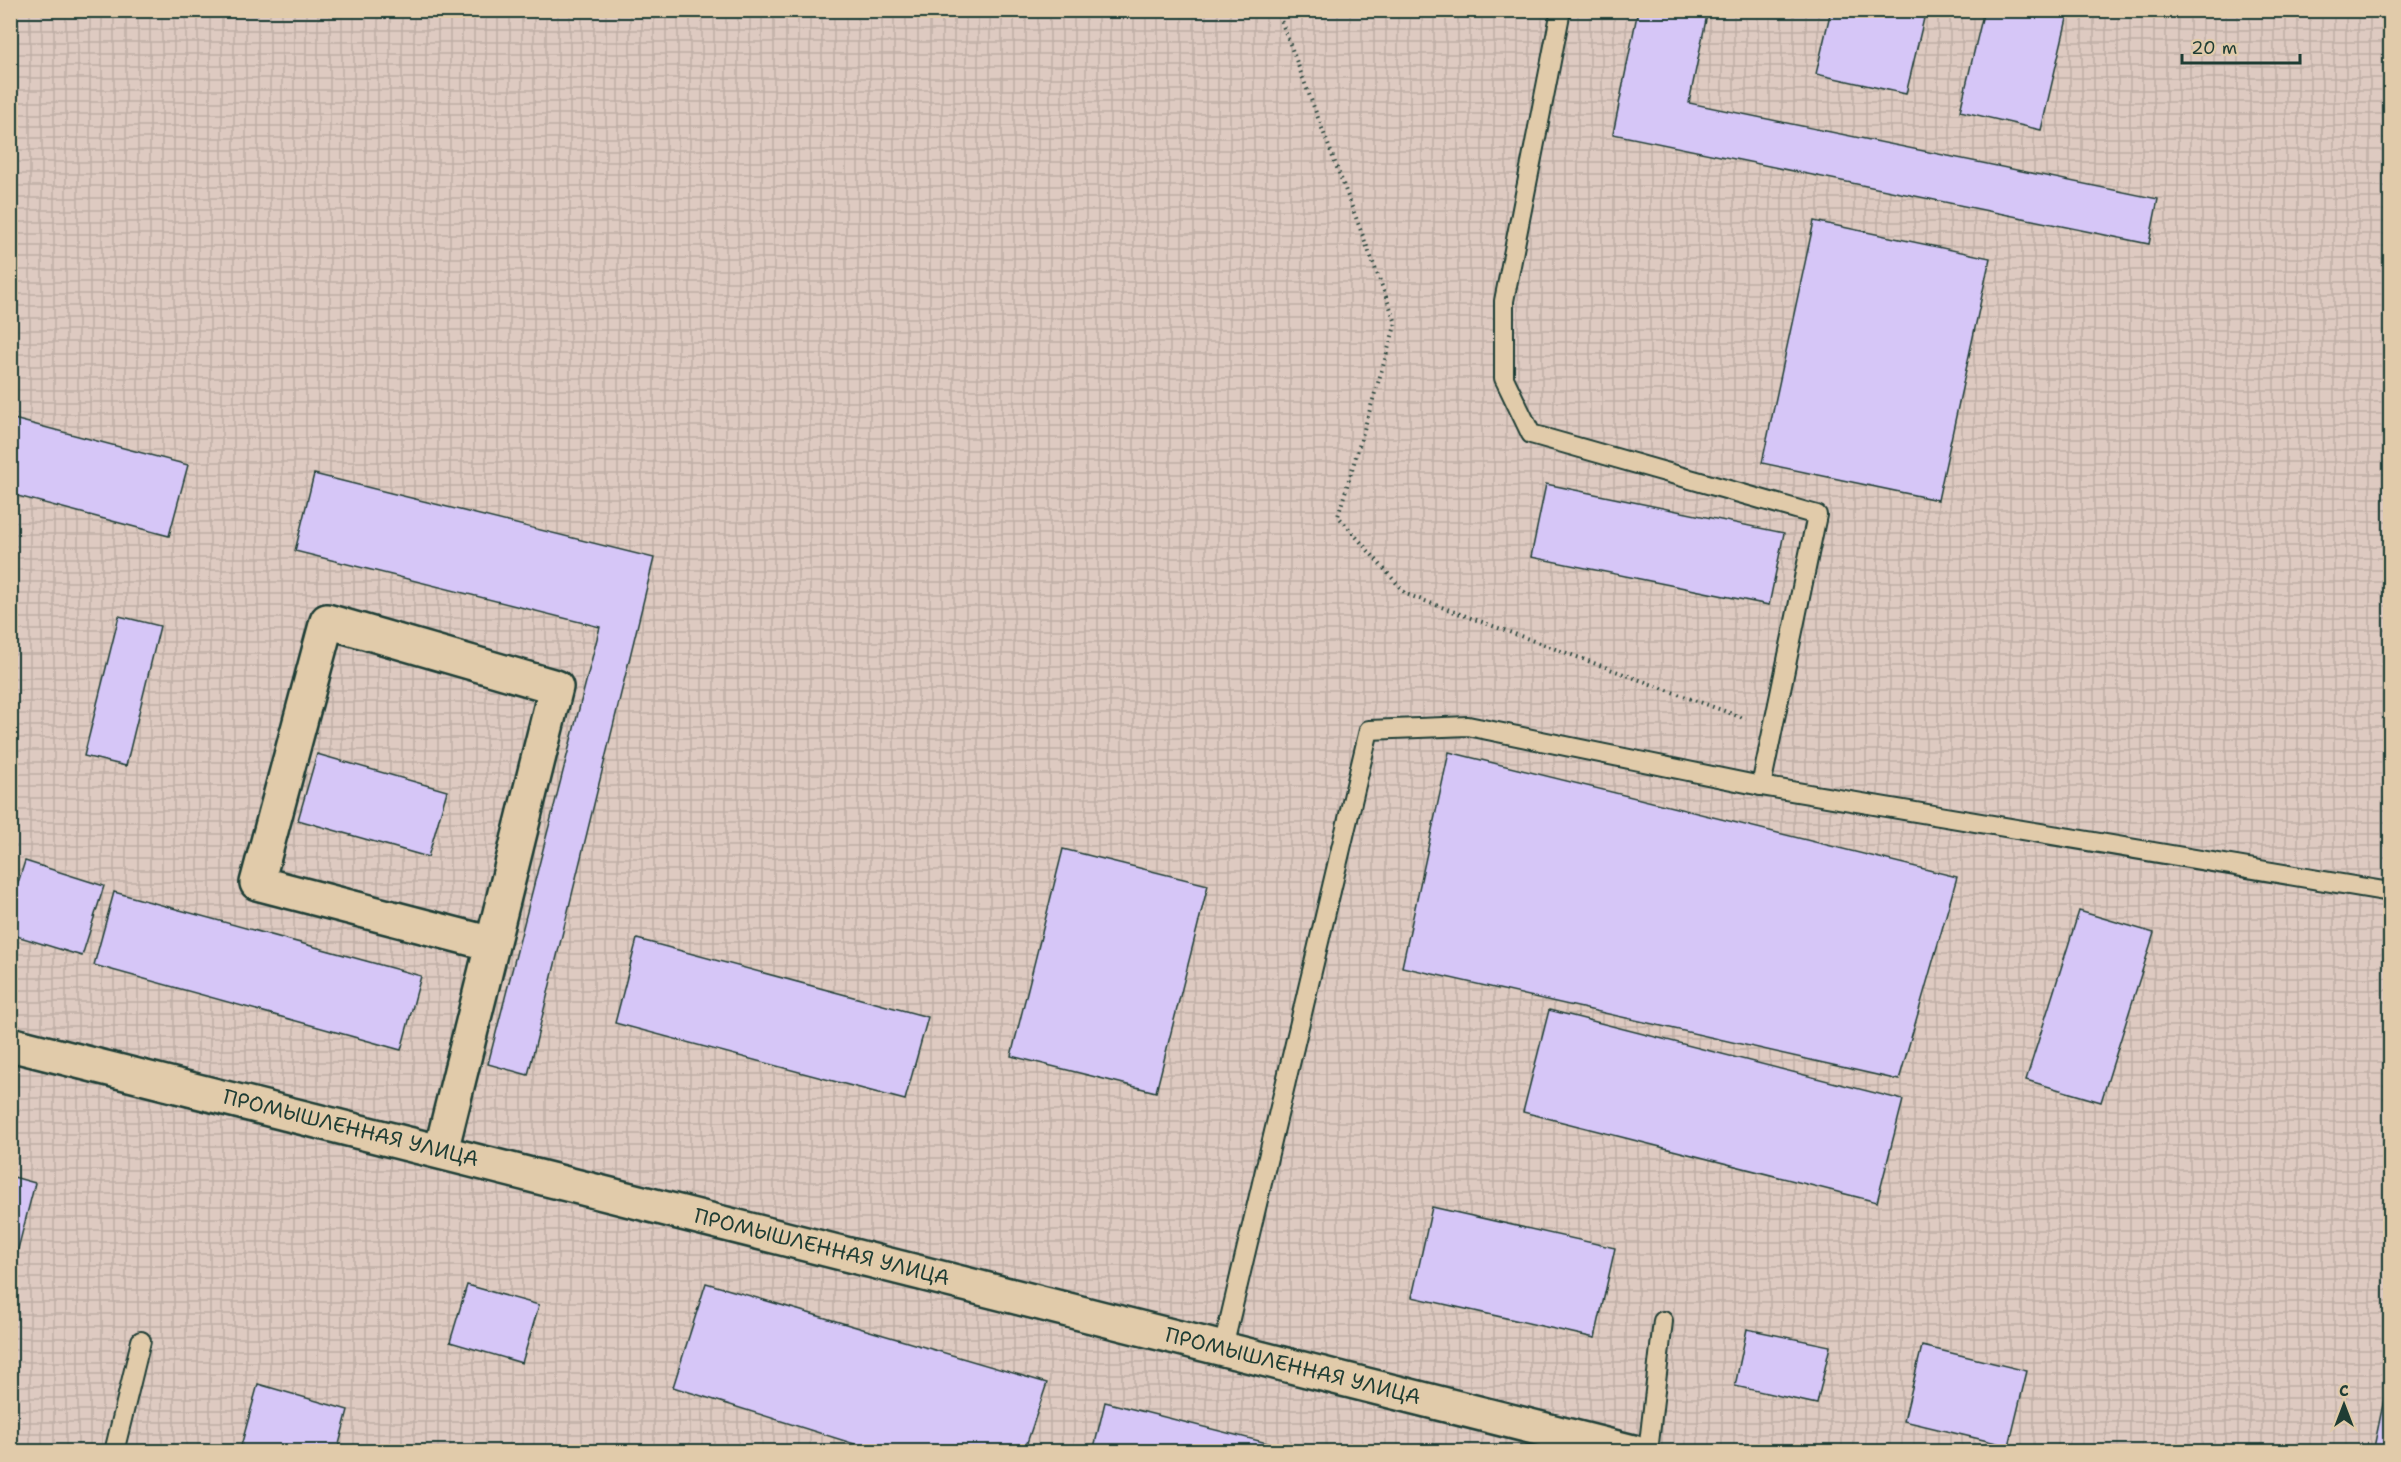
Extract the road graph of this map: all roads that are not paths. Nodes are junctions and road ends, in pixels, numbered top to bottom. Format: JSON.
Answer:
{"nodes":[{"id":1,"x":1561,"y":10,"type":"edge"},
{"id":2,"x":1761,"y":786,"type":"junction"},
{"id":3,"x":2391,"y":892,"type":"edge"},
{"id":4,"x":492,"y":944,"type":"junction"},
{"id":5,"x":10,"y":1044,"type":"edge"},
{"id":6,"x":441,"y":1151,"type":"junction"},
{"id":7,"x":1663,"y":1321,"type":"dead end"},
{"id":8,"x":141,"y":1341,"type":"dead end"},
{"id":9,"x":1223,"y":1348,"type":"junction"},
{"id":10,"x":114,"y":1452,"type":"edge"},
{"id":11,"x":1634,"y":1452,"type":"edge"},
{"id":12,"x":1648,"y":1452,"type":"edge"}],
"edges":[{"from":1,"to":2,"type":"lane"},
{"from":2,"to":3,"type":"lane"},
{"from":2,"to":9,"type":"lane"},
{"from":4,"to":4,"type":"street"},
{"from":4,"to":6,"type":"street"},
{"from":5,"to":6,"type":"street","name":"ПРОМЫШЛЕННАЯ УЛИЦА"},
{"from":6,"to":9,"type":"street","name":"ПРОМЫШЛЕННАЯ УЛИЦА"},
{"from":7,"to":12,"type":"lane"},
{"from":8,"to":10,"type":"lane"},
{"from":9,"to":11,"type":"street","name":"ПРОМЫШЛЕННАЯ УЛИЦА"}]}
